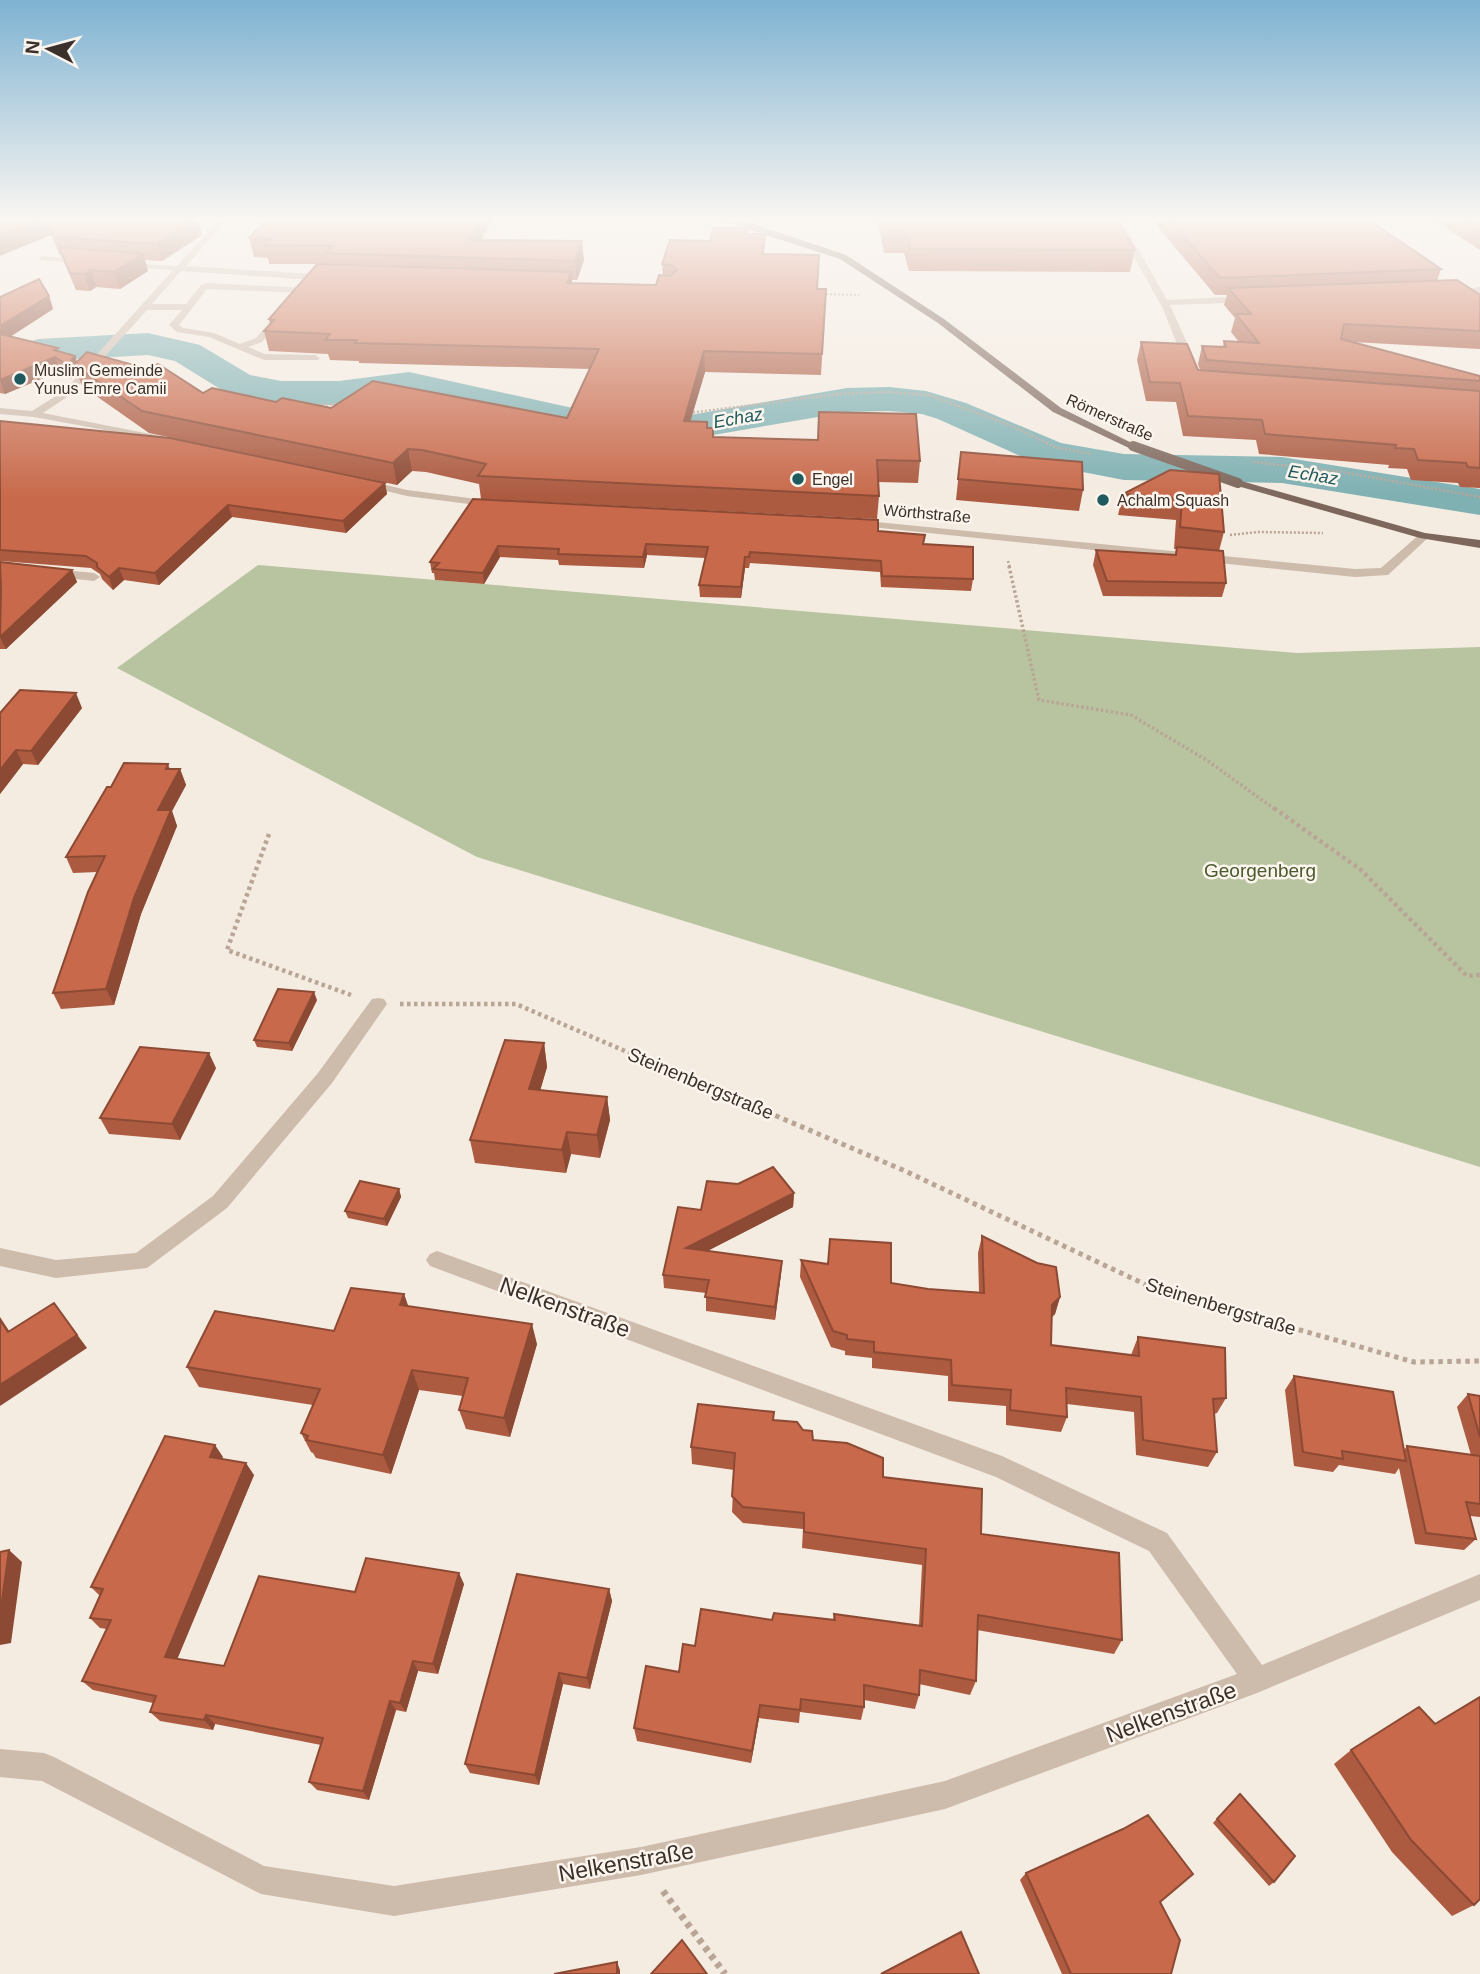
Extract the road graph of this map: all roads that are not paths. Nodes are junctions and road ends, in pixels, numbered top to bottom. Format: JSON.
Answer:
{"nodes":[{"id":1,"x":139,"y":313,"type":"edge"},
{"id":2,"x":183,"y":313,"type":"edge"},
{"id":3,"x":283,"y":313,"type":"edge"},
{"id":4,"x":929,"y":313,"type":"edge"},
{"id":5,"x":1169,"y":313,"type":"edge"},
{"id":6,"x":240,"y":347,"type":"junction"},
{"id":7,"x":315,"y":358,"type":"edge"},
{"id":8,"x":1193,"y":372,"type":"edge"},
{"id":9,"x":0,"y":411,"type":"edge"},
{"id":10,"x":34,"y":414,"type":"junction"},
{"id":11,"x":183,"y":444,"type":"edge"},
{"id":12,"x":354,"y":481,"type":"edge"},
{"id":13,"x":504,"y":505,"type":"edge"},
{"id":14,"x":839,"y":521,"type":"edge"},
{"id":15,"x":1424,"y":536,"type":"junction"},
{"id":16,"x":1480,"y":544,"type":"edge"},
{"id":17,"x":40,"y":571,"type":"edge"},
{"id":18,"x":94,"y":578,"type":"edge"},
{"id":19,"x":377,"y":1004,"type":"road end"},
{"id":20,"x":0,"y":1257,"type":"edge"},
{"id":21,"x":437,"y":1260,"type":"dead end"},
{"id":22,"x":1480,"y":1587,"type":"edge"},
{"id":23,"x":1257,"y":1680,"type":"junction"},
{"id":24,"x":0,"y":1763,"type":"edge"}],
"edges":[{"from":1,"to":10,"type":"street"},
{"from":2,"to":6,"type":"street"},
{"from":3,"to":6,"type":"street"},
{"from":4,"to":15,"type":"main road","name":"Römerstraße","bridge":true},
{"from":5,"to":8,"type":"street"},
{"from":6,"to":7,"type":"street"},
{"from":9,"to":10,"type":"street"},
{"from":10,"to":11,"type":"street"},
{"from":12,"to":13,"type":"street"},
{"from":14,"to":15,"type":"street","name":"Wörthstraße"},
{"from":15,"to":16,"type":"main road","name":"Römerstraße"},
{"from":17,"to":18,"type":"street"},
{"from":19,"to":20,"type":"street"},
{"from":21,"to":23,"type":"street","name":"Nelkenstraße"},
{"from":22,"to":23,"type":"street","name":"Nelkenstraße"},
{"from":23,"to":24,"type":"street","name":"Nelkenstraße"}]}
